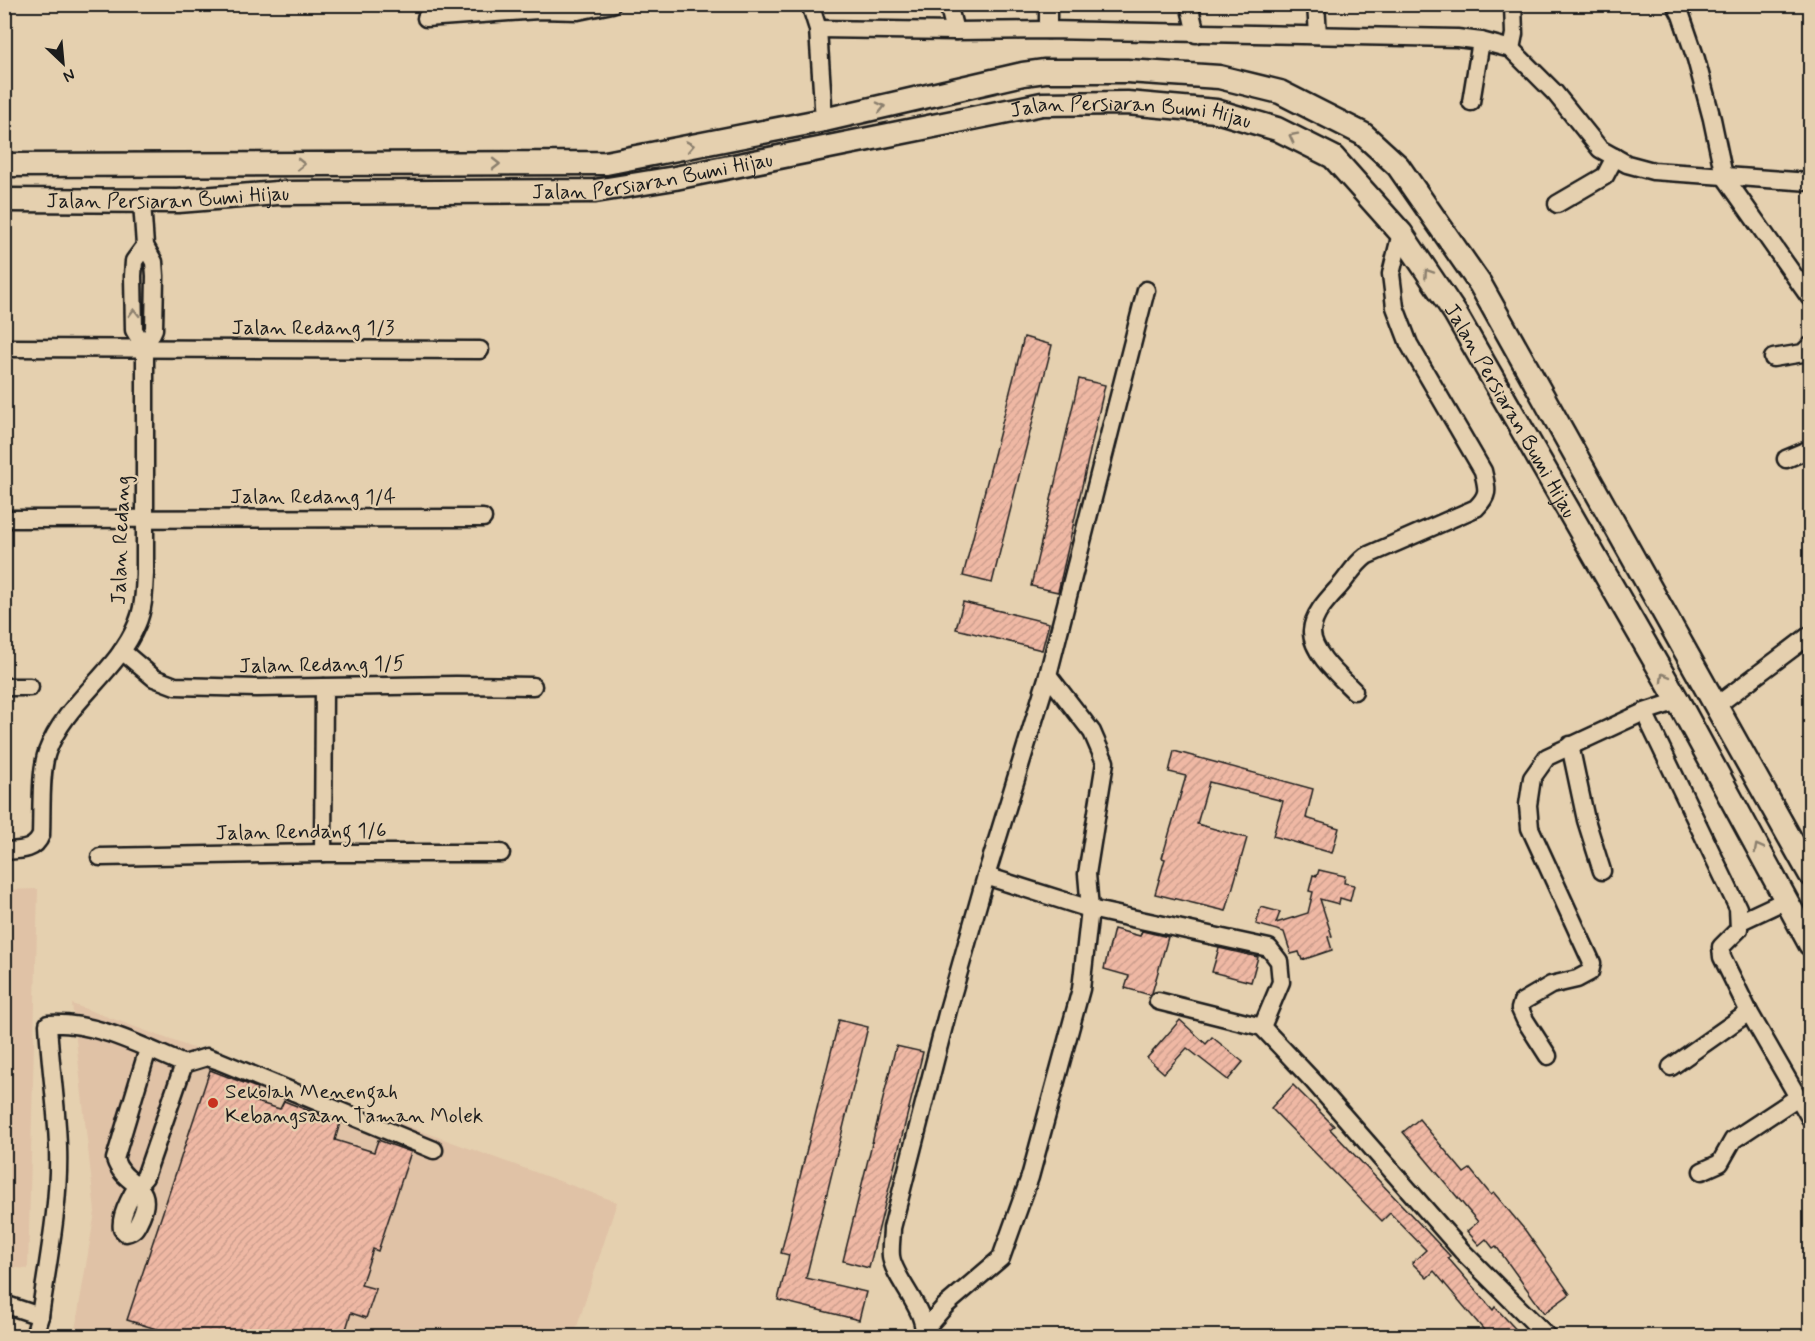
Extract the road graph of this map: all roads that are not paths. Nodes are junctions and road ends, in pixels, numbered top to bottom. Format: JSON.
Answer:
{"nodes":[{"id":1,"x":612,"y":4,"type":"edge"},
{"id":2,"x":810,"y":4,"type":"edge"},
{"id":3,"x":948,"y":4,"type":"edge"},
{"id":4,"x":1048,"y":4,"type":"edge"},
{"id":5,"x":1189,"y":4,"type":"edge"},
{"id":6,"x":1316,"y":4,"type":"edge"},
{"id":7,"x":1513,"y":4,"type":"edge"},
{"id":8,"x":1675,"y":4,"type":"edge"},
{"id":9,"x":426,"y":18,"type":"dead end"},
{"id":10,"x":818,"y":29,"type":"junction"},
{"id":11,"x":1048,"y":30,"type":"junction"},
{"id":12,"x":955,"y":31,"type":"junction"},
{"id":13,"x":1196,"y":34,"type":"junction"},
{"id":14,"x":1318,"y":35,"type":"junction"},
{"id":15,"x":1480,"y":41,"type":"junction"},
{"id":16,"x":1511,"y":49,"type":"junction"},
{"id":17,"x":1471,"y":102,"type":"dead end"},
{"id":18,"x":824,"y":120,"type":"junction"},
{"id":19,"x":1615,"y":157,"type":"junction"},
{"id":20,"x":44,"y":164,"type":"junction"},
{"id":21,"x":4,"y":165,"type":"edge"},
{"id":22,"x":223,"y":166,"type":"junction"},
{"id":23,"x":1724,"y":176,"type":"junction"},
{"id":24,"x":1810,"y":182,"type":"edge"},
{"id":25,"x":4,"y":200,"type":"edge"},
{"id":26,"x":142,"y":202,"type":"junction"},
{"id":27,"x":1557,"y":204,"type":"dead end"},
{"id":28,"x":1401,"y":233,"type":"junction"},
{"id":29,"x":1146,"y":290,"type":"dead end"},
{"id":30,"x":1810,"y":298,"type":"edge"},
{"id":31,"x":1810,"y":346,"type":"edge"},
{"id":32,"x":4,"y":348,"type":"edge"},
{"id":33,"x":146,"y":348,"type":"junction"},
{"id":34,"x":480,"y":350,"type":"dead end"},
{"id":35,"x":1773,"y":358,"type":"dead end"},
{"id":36,"x":1810,"y":449,"type":"edge"},
{"id":37,"x":1786,"y":459,"type":"dead end"},
{"id":38,"x":483,"y":518,"type":"dead end"},
{"id":39,"x":4,"y":519,"type":"edge"},
{"id":40,"x":143,"y":519,"type":"junction"},
{"id":41,"x":1810,"y":635,"type":"edge"},
{"id":42,"x":122,"y":651,"type":"junction"},
{"id":43,"x":1048,"y":675,"type":"junction"},
{"id":44,"x":533,"y":686,"type":"dead end"},
{"id":45,"x":4,"y":687,"type":"edge"},
{"id":46,"x":30,"y":687,"type":"dead end"},
{"id":47,"x":324,"y":687,"type":"junction"},
{"id":48,"x":1353,"y":691,"type":"dead end"},
{"id":49,"x":1678,"y":700,"type":"junction"},
{"id":50,"x":1716,"y":706,"type":"junction"},
{"id":51,"x":1644,"y":712,"type":"junction"},
{"id":52,"x":1570,"y":745,"type":"junction"},
{"id":53,"x":4,"y":851,"type":"edge"},
{"id":54,"x":323,"y":853,"type":"junction"},
{"id":55,"x":501,"y":853,"type":"dead end"},
{"id":56,"x":100,"y":857,"type":"dead end"},
{"id":57,"x":1602,"y":872,"type":"dead end"},
{"id":58,"x":1810,"y":874,"type":"edge"},
{"id":59,"x":986,"y":876,"type":"junction"},
{"id":60,"x":1786,"y":900,"type":"junction"},
{"id":61,"x":1090,"y":909,"type":"junction"},
{"id":62,"x":1739,"y":922,"type":"junction"},
{"id":63,"x":1810,"y":945,"type":"edge"},
{"id":64,"x":1158,"y":1001,"type":"dead end"},
{"id":65,"x":1749,"y":1012,"type":"junction"},
{"id":66,"x":1262,"y":1027,"type":"junction"},
{"id":67,"x":148,"y":1049,"type":"junction"},
{"id":68,"x":1548,"y":1056,"type":"dead end"},
{"id":69,"x":184,"y":1064,"type":"junction"},
{"id":70,"x":1671,"y":1067,"type":"dead end"},
{"id":71,"x":1798,"y":1097,"type":"junction"},
{"id":72,"x":1810,"y":1118,"type":"edge"},
{"id":73,"x":434,"y":1150,"type":"dead end"},
{"id":74,"x":1702,"y":1171,"type":"dead end"},
{"id":75,"x":4,"y":1304,"type":"edge"},
{"id":76,"x":40,"y":1316,"type":"junction"},
{"id":77,"x":924,"y":1333,"type":"edge"},
{"id":78,"x":34,"y":1336,"type":"edge"},
{"id":79,"x":1547,"y":1336,"type":"edge"}],
"edges":[{"from":1,"to":9,"type":"street"},
{"from":2,"to":10,"type":"street"},
{"from":3,"to":12,"type":"street"},
{"from":4,"to":11,"type":"street"},
{"from":5,"to":13,"type":"street"},
{"from":6,"to":14,"type":"street"},
{"from":7,"to":16,"type":"street"},
{"from":8,"to":23,"type":"street"},
{"from":10,"to":12,"type":"street"},
{"from":10,"to":18,"type":"street"},
{"from":11,"to":12,"type":"street"},
{"from":11,"to":13,"type":"street"},
{"from":13,"to":14,"type":"street"},
{"from":14,"to":15,"type":"street"},
{"from":15,"to":16,"type":"street"},
{"from":15,"to":17,"type":"street"},
{"from":16,"to":19,"type":"street"},
{"from":22,"to":18,"type":"main road","name":"Jalan Persiaran Bumi Hijau","one_way":true},
{"from":18,"to":50,"type":"main road","name":"Jalan Persiaran Bumi Hijau","one_way":true},
{"from":19,"to":23,"type":"street"},
{"from":19,"to":27,"type":"street"},
{"from":20,"to":21,"type":"main road","name":"Jalan Persiaran Bumi Hijau"},
{"from":20,"to":22,"type":"main road","name":"Jalan Persiaran Bumi Hijau"},
{"from":20,"to":26,"type":"main road"},
{"from":22,"to":26,"type":"main road"},
{"from":23,"to":24,"type":"street"},
{"from":23,"to":30,"type":"street"},
{"from":25,"to":26,"type":"main road","name":"Jalan Persiaran Bumi Hijau"},
{"from":28,"to":26,"type":"main road","name":"Jalan Persiaran Bumi Hijau","one_way":true},
{"from":26,"to":33,"type":"street","name":"Jalan Redang"},
{"from":28,"to":48,"type":"street"},
{"from":49,"to":28,"type":"main road","name":"Jalan Persiaran Bumi Hijau","one_way":true},
{"from":29,"to":43,"type":"street"},
{"from":31,"to":35,"type":"street"},
{"from":32,"to":33,"type":"street","name":"Jalan Redang 1/3"},
{"from":33,"to":34,"type":"street","name":"Jalan Redang 1/3"},
{"from":33,"to":40,"type":"street","name":"Jalan Redang"},
{"from":36,"to":37,"type":"street"},
{"from":38,"to":40,"type":"street","name":"Jalan Redang 1/4"},
{"from":39,"to":40,"type":"street","name":"Jalan Redang 1/4"},
{"from":40,"to":42,"type":"street","name":"Jalan Redang"},
{"from":41,"to":50,"type":"street"},
{"from":42,"to":47,"type":"street","name":"Jalan Redang 1/5"},
{"from":42,"to":53,"type":"street","name":"Jalan Redang"},
{"from":43,"to":59,"type":"street"},
{"from":43,"to":61,"type":"street"},
{"from":44,"to":47,"type":"street","name":"Jalan Redang 1/5"},
{"from":45,"to":46,"type":"street"},
{"from":47,"to":54,"type":"street"},
{"from":49,"to":51,"type":"street"},
{"from":60,"to":49,"type":"main road","name":"Jalan Persiaran Bumi Hijau","one_way":true},
{"from":50,"to":58,"type":"main road","name":"Jalan Persiaran Bumi Hijau"},
{"from":51,"to":52,"type":"street"},
{"from":51,"to":62,"type":"street"},
{"from":52,"to":57,"type":"street"},
{"from":52,"to":68,"type":"street"},
{"from":54,"to":55,"type":"street","name":"Jalan Rendang 1/6"},
{"from":54,"to":56,"type":"street","name":"Jalan Rendang 1/6"},
{"from":59,"to":61,"type":"street"},
{"from":59,"to":77,"type":"street"},
{"from":60,"to":62,"type":"street"},
{"from":60,"to":63,"type":"main road","name":"Jalan Persiaran Bumi Hijau"},
{"from":61,"to":66,"type":"street"},
{"from":61,"to":77,"type":"street"},
{"from":62,"to":65,"type":"street"},
{"from":64,"to":66,"type":"street"},
{"from":65,"to":70,"type":"street"},
{"from":65,"to":71,"type":"street"},
{"from":66,"to":79,"type":"street"},
{"from":67,"to":69,"type":"street"},
{"from":67,"to":69,"type":"street"},
{"from":67,"to":76,"type":"street"},
{"from":69,"to":73,"type":"street"},
{"from":71,"to":72,"type":"street"},
{"from":71,"to":74,"type":"street"},
{"from":75,"to":76,"type":"street"},
{"from":76,"to":78,"type":"street"}]}
